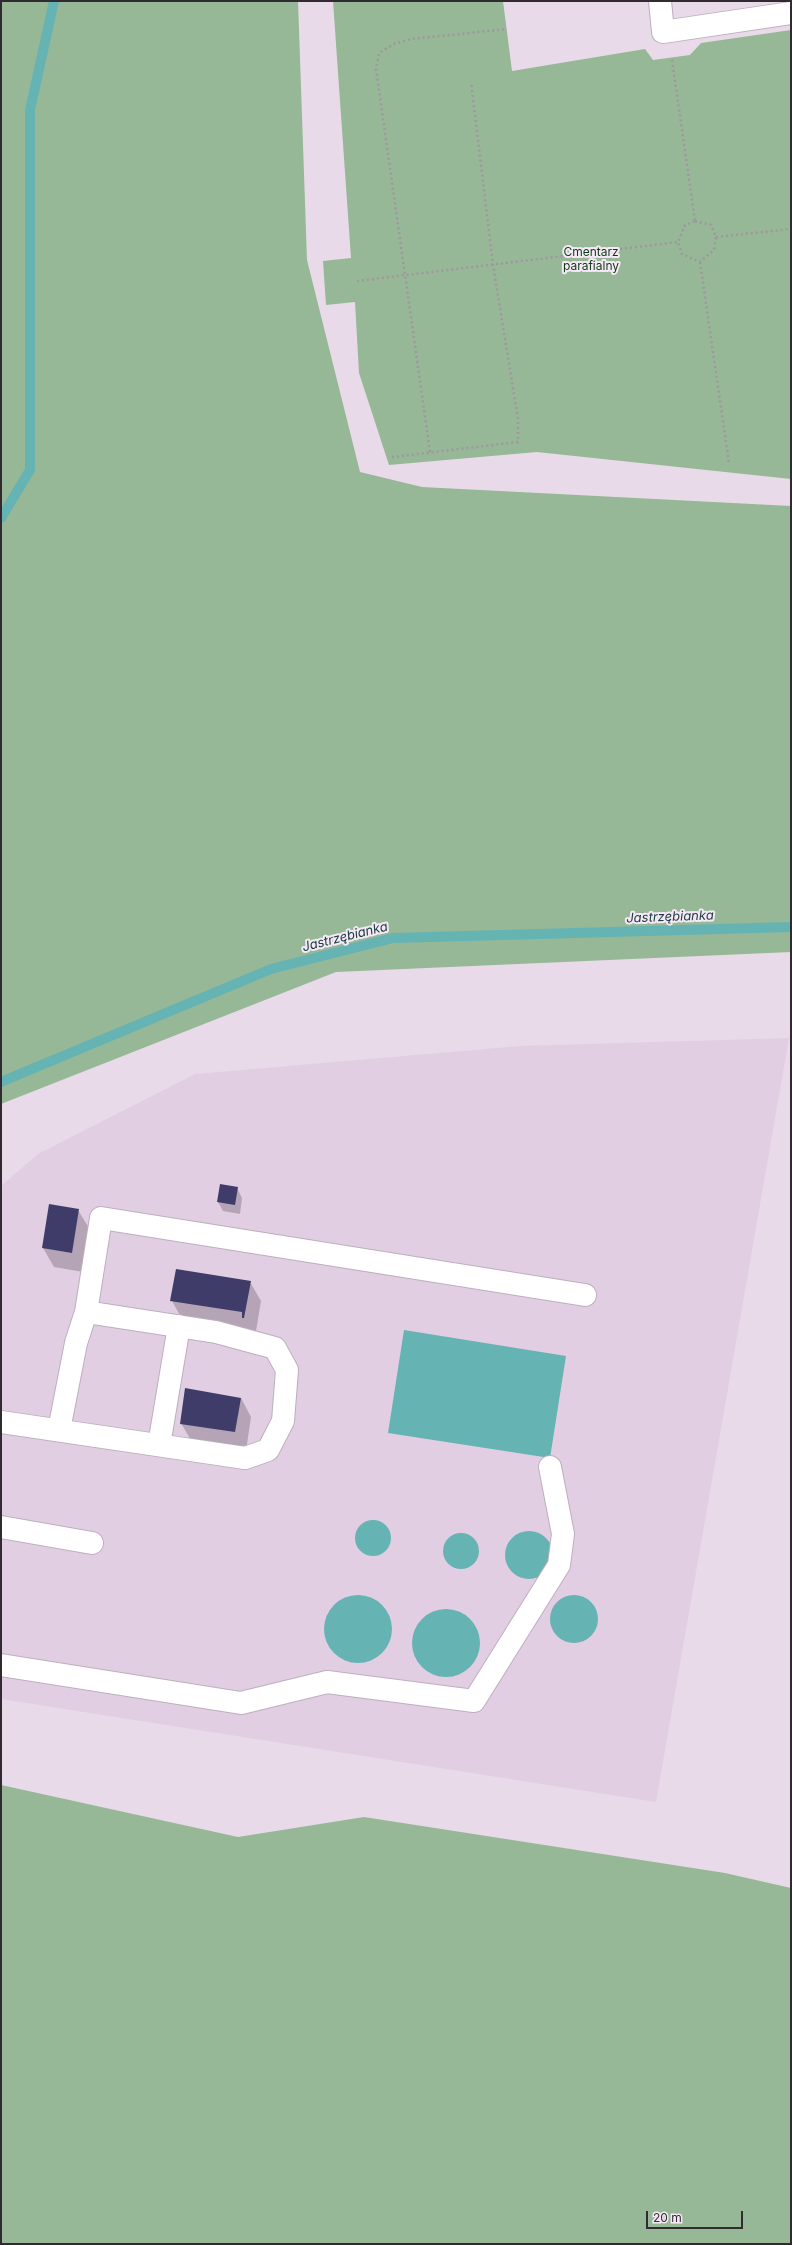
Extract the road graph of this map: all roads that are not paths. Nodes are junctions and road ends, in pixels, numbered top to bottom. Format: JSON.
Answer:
{"nodes":[{"id":1,"x":660,"y":1,"type":"edge"},
{"id":2,"x":791,"y":13,"type":"edge"},
{"id":3,"x":585,"y":1295,"type":"dead end"},
{"id":4,"x":86,"y":1312,"type":"junction"},
{"id":5,"x":179,"y":1326,"type":"junction"},
{"id":6,"x":1,"y":1422,"type":"edge"},
{"id":7,"x":59,"y":1430,"type":"junction"},
{"id":8,"x":159,"y":1445,"type":"junction"},
{"id":9,"x":550,"y":1467,"type":"dead end"},
{"id":10,"x":1,"y":1527,"type":"edge"},
{"id":11,"x":92,"y":1543,"type":"dead end"},
{"id":12,"x":1,"y":1665,"type":"edge"}],
"edges":[{"from":1,"to":2,"type":"street"},
{"from":3,"to":4,"type":"street"},
{"from":4,"to":5,"type":"street"},
{"from":4,"to":7,"type":"street"},
{"from":5,"to":8,"type":"street"},
{"from":5,"to":8,"type":"street"},
{"from":6,"to":7,"type":"street"},
{"from":7,"to":8,"type":"street"},
{"from":9,"to":12,"type":"street"},
{"from":10,"to":11,"type":"street"}]}
